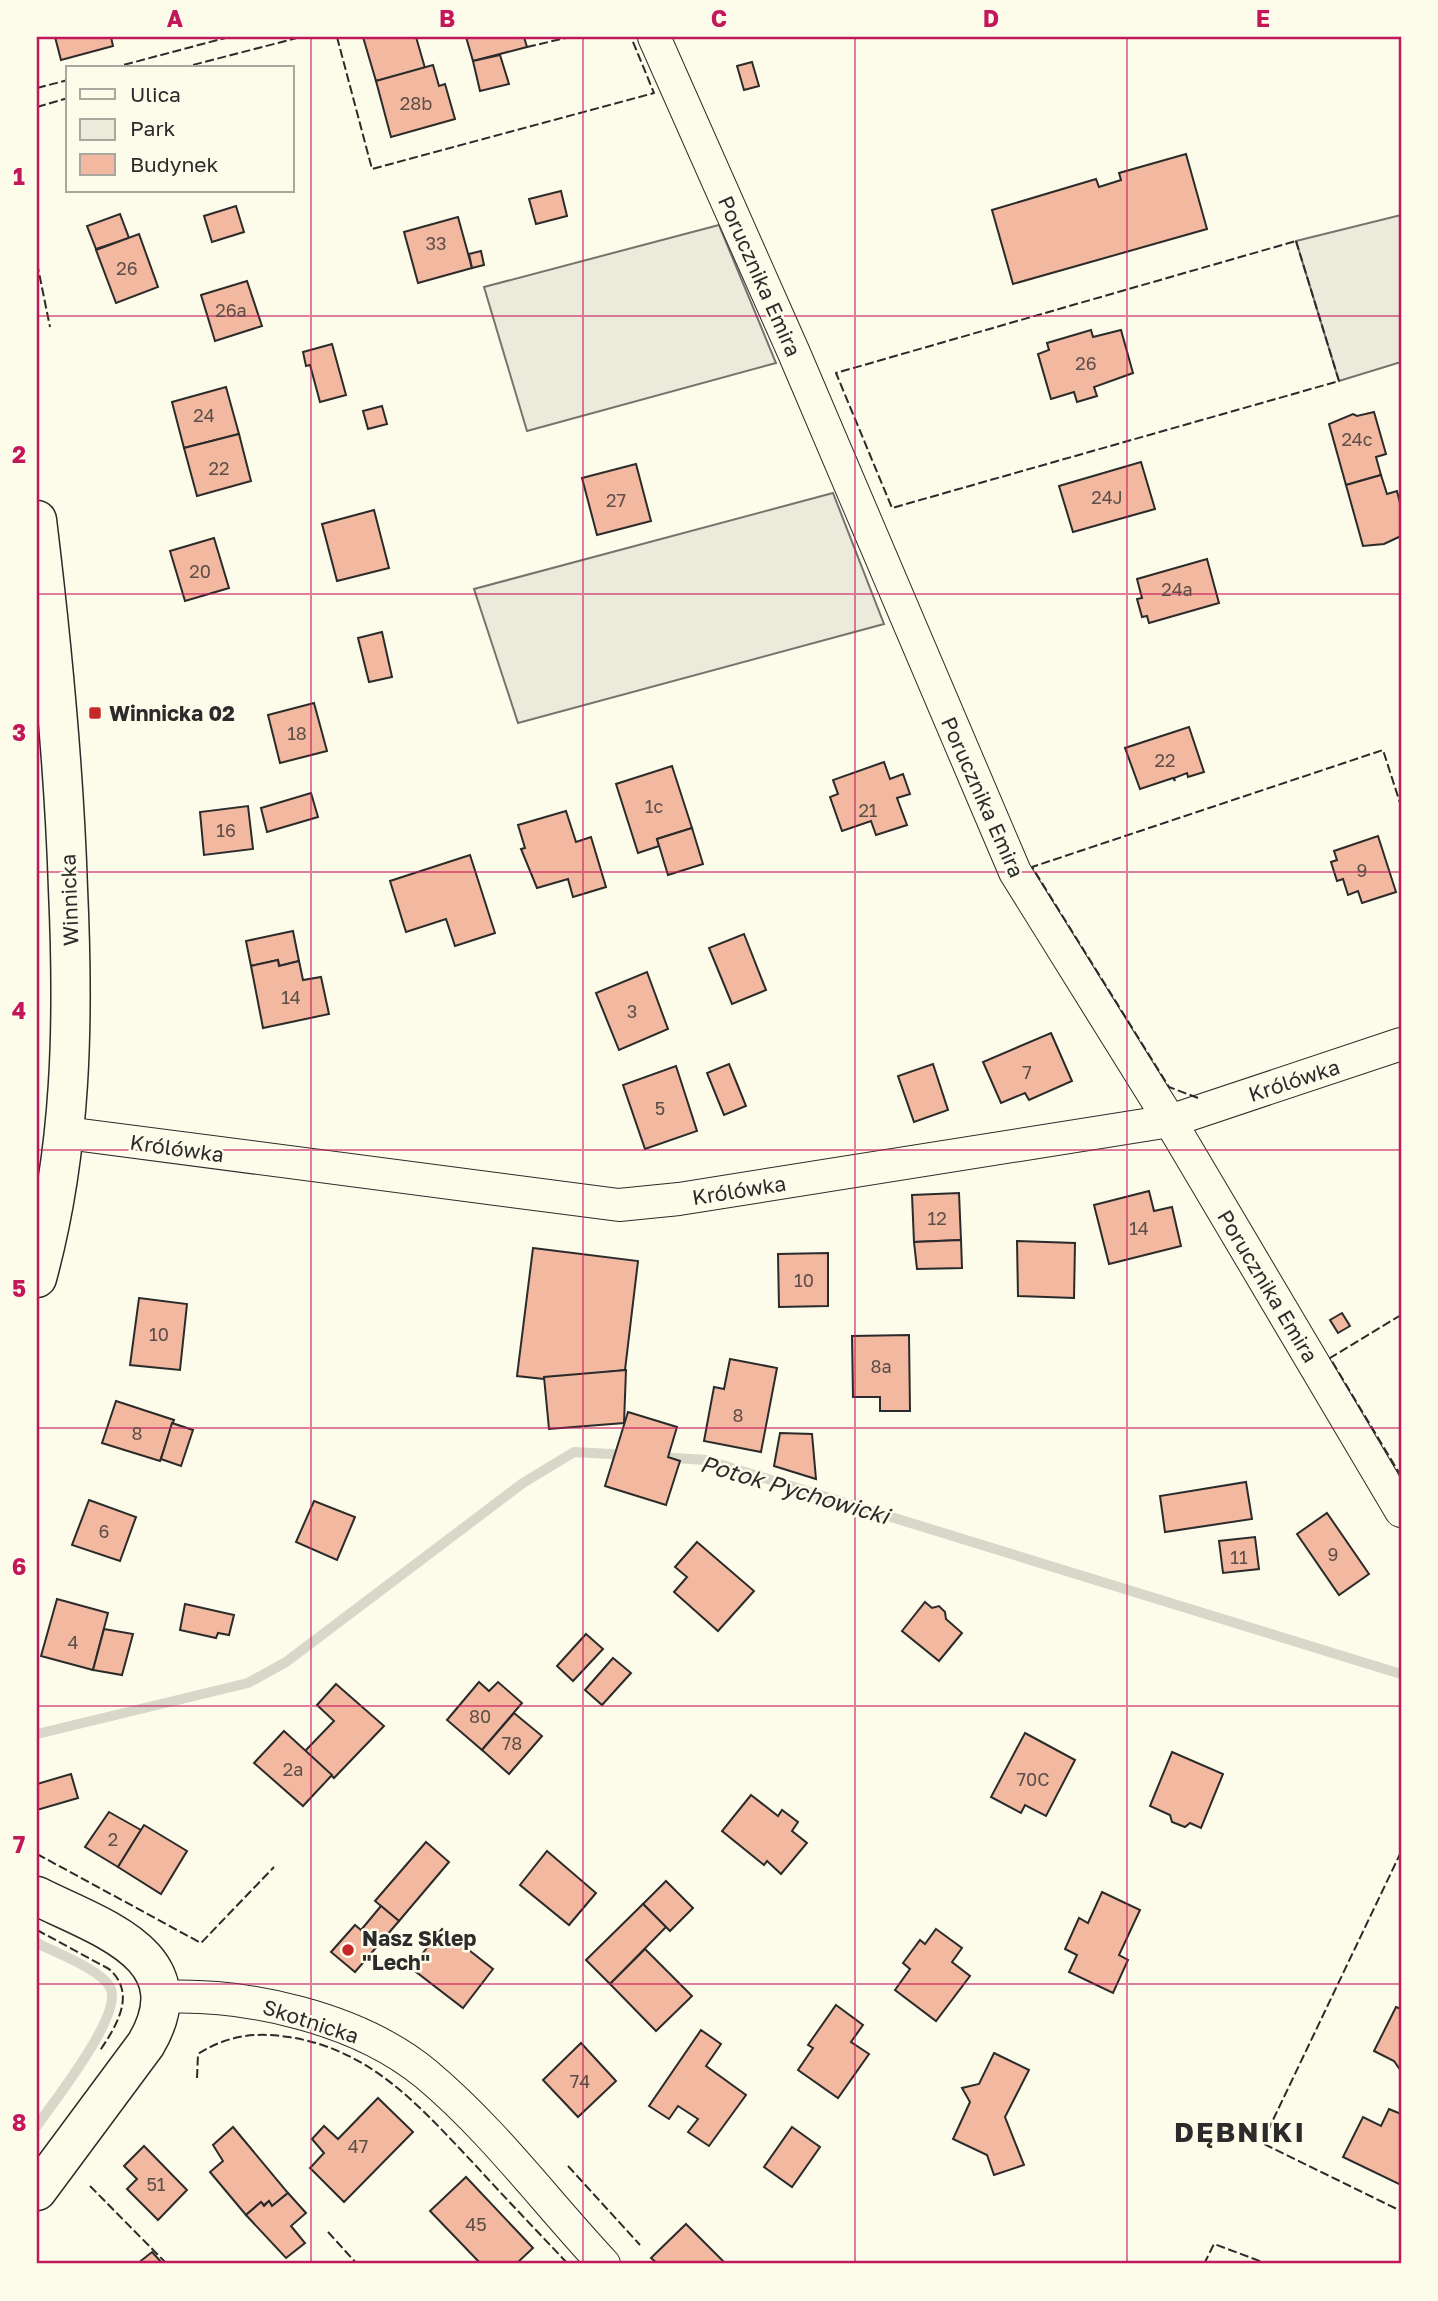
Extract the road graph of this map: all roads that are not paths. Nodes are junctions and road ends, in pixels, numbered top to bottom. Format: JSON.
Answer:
{"nodes":[{"id":1,"x":654,"y":37,"type":"edge"},
{"id":2,"x":37,"y":520,"type":"edge"},
{"id":3,"x":1401,"y":1044,"type":"edge"},
{"id":4,"x":1170,"y":1121,"type":"junction"},
{"id":5,"x":66,"y":1133,"type":"junction"},
{"id":6,"x":37,"y":1278,"type":"edge"},
{"id":7,"x":1401,"y":1511,"type":"edge"},
{"id":8,"x":37,"y":1896,"type":"edge"},
{"id":9,"x":160,"y":1997,"type":"junction"},
{"id":10,"x":37,"y":2191,"type":"edge"},
{"id":11,"x":604,"y":2264,"type":"edge"}],
"edges":[{"from":1,"to":4,"type":"street","name":"Porucznika Emira"},
{"from":2,"to":5,"type":"street","name":"Winnicka"},
{"from":3,"to":4,"type":"street","name":"Królówka"},
{"from":4,"to":5,"type":"street","name":"Królówka"},
{"from":4,"to":7,"type":"street","name":"Porucznika Emira"},
{"from":5,"to":6,"type":"street","name":"Winnicka"},
{"from":8,"to":9,"type":"street"},
{"from":9,"to":10,"type":"street"},
{"from":9,"to":11,"type":"street","name":"Skotnicka"}]}
